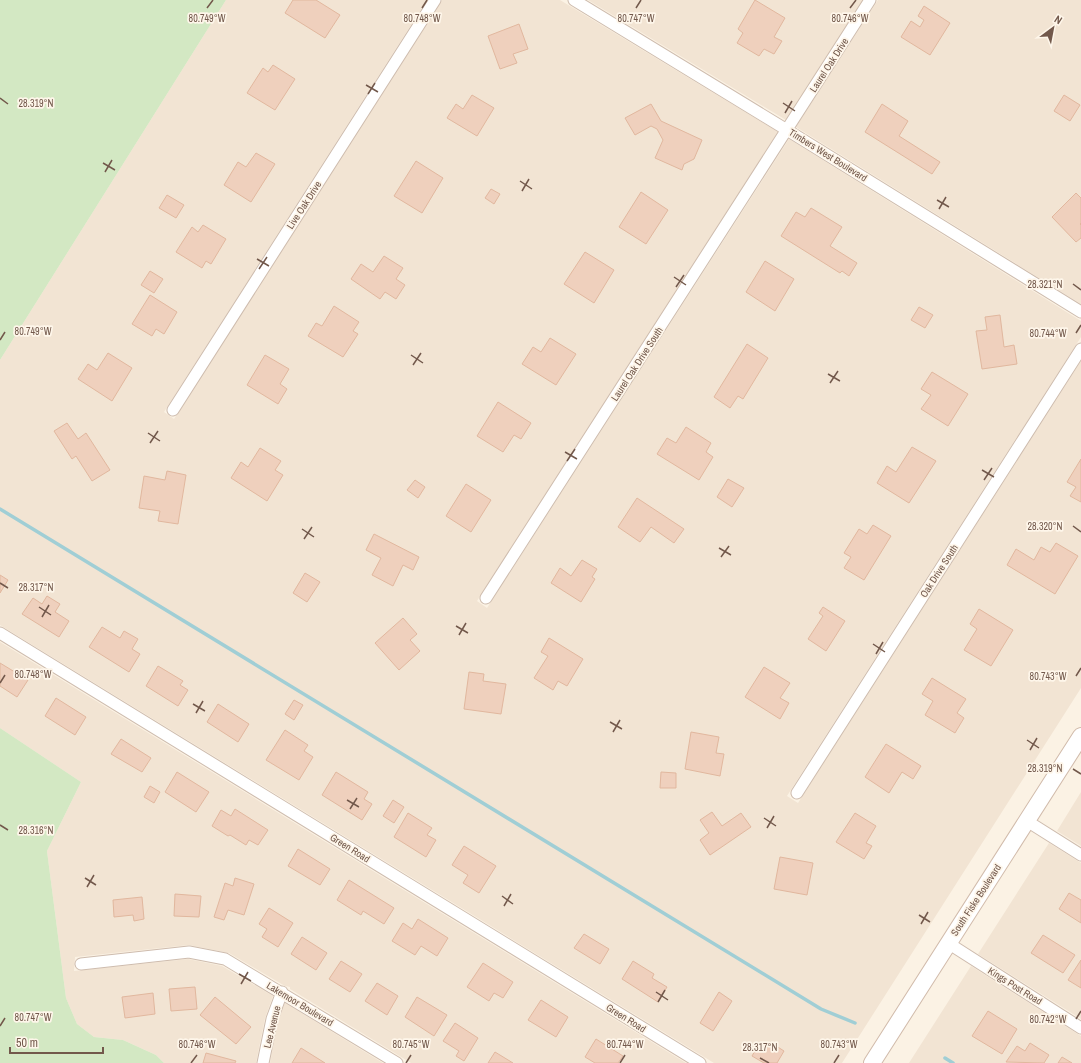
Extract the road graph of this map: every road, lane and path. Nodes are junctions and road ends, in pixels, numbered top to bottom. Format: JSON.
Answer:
{"nodes":[{"id":1,"x":435,"y":0,"type":"edge"},
{"id":2,"x":574,"y":0,"type":"edge"},
{"id":3,"x":870,"y":0,"type":"edge"},
{"id":4,"x":787,"y":130,"type":"junction"},
{"id":5,"x":1081,"y":312,"type":"edge"},
{"id":6,"x":1081,"y":349,"type":"edge"},
{"id":7,"x":173,"y":410,"type":"dead end"},
{"id":8,"x":486,"y":598,"type":"dead end"},
{"id":9,"x":0,"y":633,"type":"edge"},
{"id":10,"x":1081,"y":736,"type":"edge"},
{"id":11,"x":797,"y":793,"type":"dead end"},
{"id":12,"x":1027,"y":821,"type":"junction"},
{"id":13,"x":1081,"y":855,"type":"edge"},
{"id":14,"x":948,"y":943,"type":"junction"},
{"id":15,"x":81,"y":964,"type":"dead end"},
{"id":16,"x":282,"y":992,"type":"junction"},
{"id":17,"x":1081,"y":1028,"type":"edge"},
{"id":18,"x":263,"y":1063,"type":"edge"},
{"id":19,"x":397,"y":1063,"type":"edge"},
{"id":20,"x":700,"y":1063,"type":"edge"},
{"id":21,"x":872,"y":1063,"type":"edge"}],
"edges":[{"from":1,"to":7,"type":"street","name":"Live Oak Drive"},
{"from":2,"to":4,"type":"street","name":"Timbers West Boulevard"},
{"from":3,"to":4,"type":"street","name":"Laurel Oak Drive"},
{"from":4,"to":5,"type":"street","name":"Timbers West Boulevard"},
{"from":4,"to":8,"type":"street","name":"Laurel Oak Drive South"},
{"from":6,"to":11,"type":"street","name":"Oak Drive South"},
{"from":9,"to":20,"type":"street","name":"Green Road"},
{"from":10,"to":12,"type":"main road","name":"South Fiske Boulevard"},
{"from":12,"to":13,"type":"street"},
{"from":12,"to":14,"type":"main road","name":"South Fiske Boulevard"},
{"from":14,"to":17,"type":"street","name":"Kings Post Road"},
{"from":14,"to":21,"type":"main road","name":"South Fiske Boulevard"},
{"from":15,"to":16,"type":"street","name":"Lakemoor Boulevard"},
{"from":16,"to":18,"type":"street","name":"Lee Avenue"},
{"from":16,"to":19,"type":"street","name":"Lakemoor Boulevard"}]}
